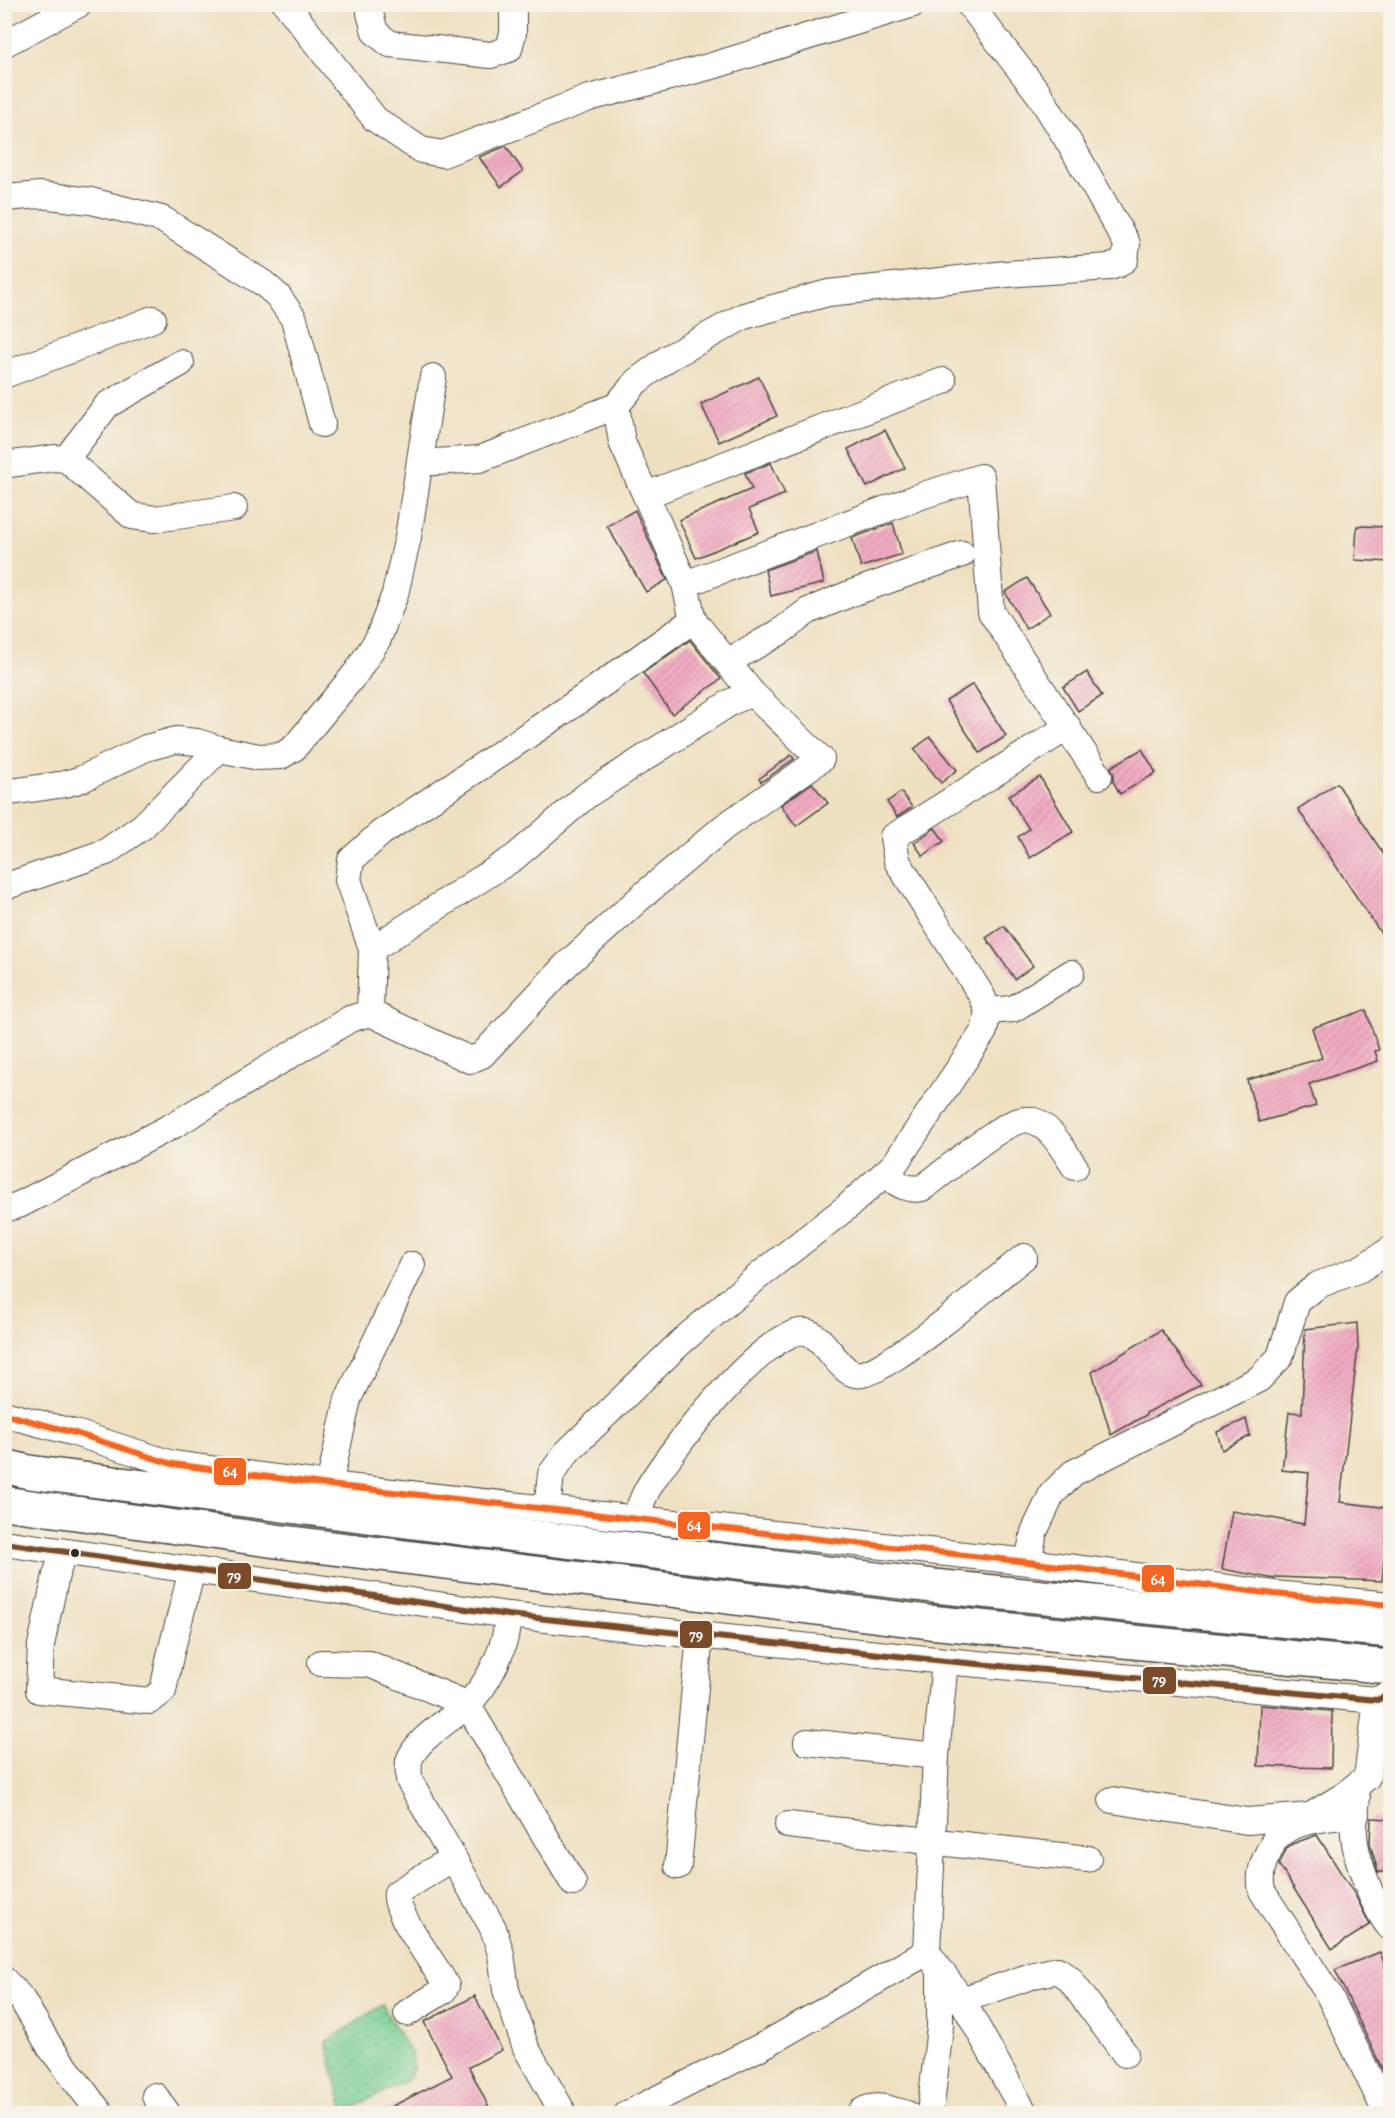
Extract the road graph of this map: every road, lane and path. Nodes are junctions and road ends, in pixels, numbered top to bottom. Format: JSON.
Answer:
{"nodes":[{"id":1,"x":79,"y":4,"type":"edge"},
{"id":2,"x":286,"y":4,"type":"edge"},
{"id":3,"x":370,"y":4,"type":"edge"},
{"id":4,"x":513,"y":4,"type":"edge"},
{"id":5,"x":913,"y":4,"type":"edge"},
{"id":6,"x":969,"y":4,"type":"edge"},
{"id":7,"x":4,"y":44,"type":"edge"},
{"id":8,"x":4,"y":198,"type":"edge"},
{"id":9,"x":153,"y":319,"type":"dead end"},
{"id":10,"x":181,"y":363,"type":"dead end"},
{"id":11,"x":4,"y":375,"type":"edge"},
{"id":12,"x":433,"y":377,"type":"dead end"},
{"id":13,"x":943,"y":381,"type":"dead end"},
{"id":14,"x":616,"y":405,"type":"junction"},
{"id":15,"x":322,"y":424,"type":"dead end"},
{"id":16,"x":66,"y":459,"type":"junction"},
{"id":17,"x":420,"y":463,"type":"junction"},
{"id":18,"x":4,"y":465,"type":"edge"},
{"id":19,"x":646,"y":495,"type":"junction"},
{"id":20,"x":234,"y":507,"type":"dead end"},
{"id":21,"x":962,"y":554,"type":"dead end"},
{"id":22,"x":685,"y":584,"type":"junction"},
{"id":23,"x":693,"y":620,"type":"junction"},
{"id":24,"x":727,"y":662,"type":"junction"},
{"id":25,"x":752,"y":693,"type":"junction"},
{"id":26,"x":1068,"y":727,"type":"junction"},
{"id":27,"x":219,"y":749,"type":"junction"},
{"id":28,"x":1099,"y":776,"type":"dead end"},
{"id":29,"x":4,"y":793,"type":"edge"},
{"id":30,"x":4,"y":887,"type":"edge"},
{"id":31,"x":372,"y":949,"type":"junction"},
{"id":32,"x":1071,"y":973,"type":"dead end"},
{"id":33,"x":988,"y":1011,"type":"junction"},
{"id":34,"x":370,"y":1013,"type":"junction"},
{"id":35,"x":1075,"y":1167,"type":"dead end"},
{"id":36,"x":884,"y":1174,"type":"junction"},
{"id":37,"x":4,"y":1209,"type":"edge"},
{"id":38,"x":1390,"y":1250,"type":"edge"},
{"id":39,"x":1024,"y":1257,"type":"dead end"},
{"id":40,"x":412,"y":1265,"type":"dead end"},
{"id":41,"x":4,"y":1414,"type":"edge"},
{"id":42,"x":17,"y":1469,"type":"edge"},
{"id":43,"x":329,"y":1485,"type":"junction"},
{"id":44,"x":14,"y":1505,"type":"edge"},
{"id":45,"x":547,"y":1509,"type":"junction"},
{"id":46,"x":635,"y":1518,"type":"junction"},
{"id":47,"x":4,"y":1543,"type":"edge"},
{"id":48,"x":64,"y":1552,"type":"junction"},
{"id":49,"x":1028,"y":1562,"type":"junction"},
{"id":50,"x":192,"y":1570,"type":"junction"},
{"id":51,"x":1390,"y":1605,"type":"edge"},
{"id":52,"x":508,"y":1615,"type":"junction"},
{"id":53,"x":1390,"y":1631,"type":"edge"},
{"id":54,"x":700,"y":1635,"type":"junction"},
{"id":55,"x":945,"y":1661,"type":"junction"},
{"id":56,"x":321,"y":1663,"type":"dead end"},
{"id":57,"x":1390,"y":1667,"type":"edge"},
{"id":58,"x":1384,"y":1697,"type":"edge"},
{"id":59,"x":467,"y":1704,"type":"junction"},
{"id":60,"x":807,"y":1742,"type":"dead end"},
{"id":61,"x":936,"y":1756,"type":"junction"},
{"id":62,"x":1357,"y":1785,"type":"junction"},
{"id":63,"x":1112,"y":1800,"type":"dead end"},
{"id":64,"x":1356,"y":1815,"type":"junction"},
{"id":65,"x":788,"y":1825,"type":"dead end"},
{"id":66,"x":931,"y":1840,"type":"junction"},
{"id":67,"x":453,"y":1858,"type":"junction"},
{"id":68,"x":1088,"y":1859,"type":"dead end"},
{"id":69,"x":678,"y":1866,"type":"dead end"},
{"id":70,"x":573,"y":1883,"type":"dead end"},
{"id":71,"x":1390,"y":1927,"type":"edge"},
{"id":72,"x":934,"y":1961,"type":"junction"},
{"id":73,"x":4,"y":1980,"type":"edge"},
{"id":74,"x":962,"y":2000,"type":"junction"},
{"id":75,"x":407,"y":2013,"type":"dead end"},
{"id":76,"x":1125,"y":2054,"type":"dead end"},
{"id":77,"x":101,"y":2114,"type":"edge"},
{"id":78,"x":564,"y":2114,"type":"edge"},
{"id":79,"x":627,"y":2114,"type":"edge"},
{"id":80,"x":859,"y":2114,"type":"edge"},
{"id":81,"x":907,"y":2114,"type":"edge"},
{"id":82,"x":930,"y":2114,"type":"edge"},
{"id":83,"x":1025,"y":2114,"type":"edge"},
{"id":84,"x":1387,"y":2114,"type":"edge"}],
"edges":[{"from":1,"to":7,"type":"street"},
{"from":2,"to":5,"type":"street"},
{"from":3,"to":4,"type":"street"},
{"from":6,"to":14,"type":"street"},
{"from":8,"to":15,"type":"street"},
{"from":9,"to":11,"type":"street"},
{"from":10,"to":16,"type":"street"},
{"from":12,"to":17,"type":"street"},
{"from":13,"to":19,"type":"street"},
{"from":14,"to":17,"type":"street"},
{"from":14,"to":19,"type":"street"},
{"from":16,"to":18,"type":"street"},
{"from":16,"to":20,"type":"street"},
{"from":17,"to":27,"type":"street"},
{"from":19,"to":22,"type":"street"},
{"from":21,"to":24,"type":"street"},
{"from":22,"to":23,"type":"street"},
{"from":22,"to":26,"type":"street"},
{"from":23,"to":24,"type":"street"},
{"from":23,"to":31,"type":"street"},
{"from":24,"to":25,"type":"street"},
{"from":25,"to":31,"type":"street"},
{"from":25,"to":34,"type":"street"},
{"from":26,"to":28,"type":"street"},
{"from":26,"to":33,"type":"street"},
{"from":27,"to":29,"type":"street"},
{"from":27,"to":30,"type":"street"},
{"from":31,"to":34,"type":"street"},
{"from":32,"to":33,"type":"street"},
{"from":33,"to":36,"type":"street"},
{"from":34,"to":37,"type":"street"},
{"from":35,"to":36,"type":"street"},
{"from":36,"to":45,"type":"street"},
{"from":38,"to":49,"type":"street"},
{"from":39,"to":46,"type":"street"},
{"from":40,"to":43,"type":"street"},
{"from":41,"to":43,"type":"street"},
{"from":42,"to":53,"type":"highway"},
{"from":43,"to":45,"type":"street"},
{"from":44,"to":57,"type":"highway"},
{"from":45,"to":46,"type":"street"},
{"from":46,"to":49,"type":"street"},
{"from":47,"to":48,"type":"street"},
{"from":48,"to":50,"type":"street"},
{"from":48,"to":50,"type":"street"},
{"from":49,"to":51,"type":"street"},
{"from":50,"to":52,"type":"street"},
{"from":52,"to":54,"type":"street"},
{"from":52,"to":59,"type":"street"},
{"from":54,"to":55,"type":"street"},
{"from":54,"to":69,"type":"street"},
{"from":55,"to":58,"type":"street"},
{"from":55,"to":61,"type":"street"},
{"from":56,"to":59,"type":"street"},
{"from":58,"to":62,"type":"street"},
{"from":59,"to":67,"type":"street"},
{"from":59,"to":70,"type":"street"},
{"from":60,"to":61,"type":"street"},
{"from":61,"to":66,"type":"street"},
{"from":62,"to":63,"type":"street"},
{"from":62,"to":64,"type":"street"},
{"from":64,"to":71,"type":"street"},
{"from":64,"to":84,"type":"street"},
{"from":65,"to":66,"type":"street"},
{"from":66,"to":68,"type":"street"},
{"from":66,"to":72,"type":"street"},
{"from":67,"to":75,"type":"street"},
{"from":67,"to":78,"type":"street"},
{"from":72,"to":74,"type":"street"},
{"from":72,"to":79,"type":"street"},
{"from":72,"to":82,"type":"street"},
{"from":73,"to":77,"type":"street"},
{"from":74,"to":76,"type":"street"},
{"from":74,"to":83,"type":"street"},
{"from":80,"to":81,"type":"street"}]}
